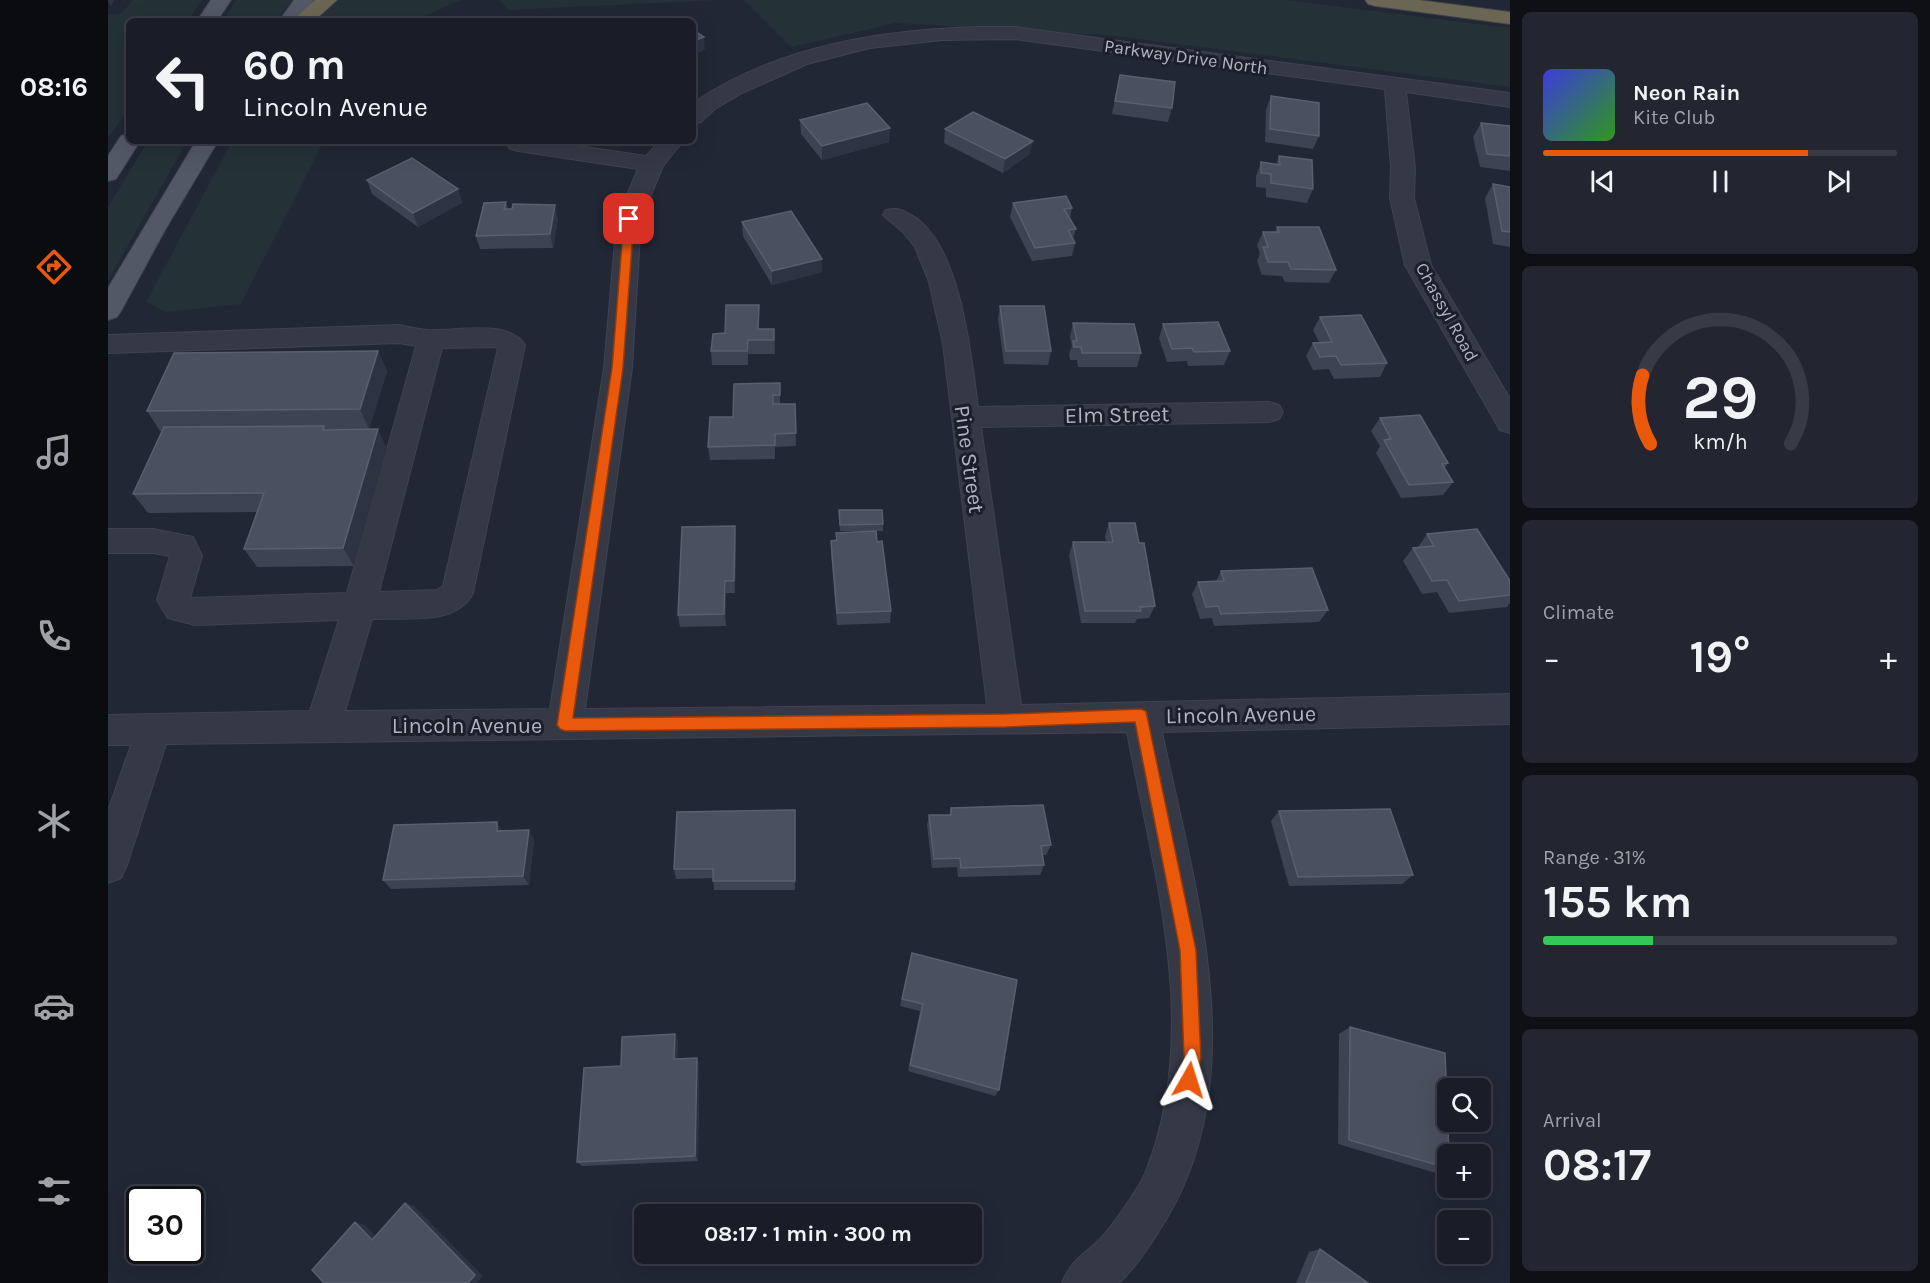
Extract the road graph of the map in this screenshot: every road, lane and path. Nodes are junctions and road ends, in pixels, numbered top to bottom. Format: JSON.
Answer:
{"nodes":[{"id":1,"x":220,"y":0,"type":"edge"},
{"id":2,"x":304,"y":0,"type":"edge"},
{"id":3,"x":327,"y":0,"type":"edge"},
{"id":4,"x":1375,"y":0,"type":"edge"},
{"id":5,"x":209,"y":18,"type":"edge"},
{"id":6,"x":291,"y":18,"type":"edge"},
{"id":7,"x":306,"y":18,"type":"edge"},
{"id":8,"x":1510,"y":18,"type":"edge"},
{"id":9,"x":1395,"y":86,"type":"junction"},
{"id":10,"x":1510,"y":100,"type":"edge"},
{"id":11,"x":696,"y":113,"type":"edge"},
{"id":12,"x":127,"y":144,"type":"edge"},
{"id":13,"x":205,"y":144,"type":"edge"},
{"id":14,"x":518,"y":144,"type":"dead end"},
{"id":15,"x":669,"y":144,"type":"edge"},
{"id":16,"x":652,"y":164,"type":"junction"},
{"id":17,"x":108,"y":174,"type":"edge"},
{"id":18,"x":895,"y":214,"type":"dead end"},
{"id":19,"x":108,"y":311,"type":"edge"},
{"id":20,"x":426,"y":339,"type":"junction"},
{"id":21,"x":108,"y":344,"type":"edge"},
{"id":22,"x":1502,"y":394,"type":"edge"},
{"id":23,"x":1269,"y":412,"type":"dead end"},
{"id":24,"x":964,"y":417,"type":"junction"},
{"id":25,"x":1510,"y":423,"type":"edge"},
{"id":26,"x":108,"y":541,"type":"edge"},
{"id":27,"x":360,"y":607,"type":"junction"},
{"id":28,"x":1510,"y":709,"type":"edge"},
{"id":29,"x":1141,"y":716,"type":"junction"},
{"id":30,"x":1006,"y":720,"type":"junction"},
{"id":31,"x":565,"y":725,"type":"junction"},
{"id":32,"x":323,"y":726,"type":"junction"},
{"id":33,"x":154,"y":729,"type":"junction"},
{"id":34,"x":108,"y":730,"type":"edge"},
{"id":35,"x":108,"y":865,"type":"edge"},
{"id":36,"x":1085,"y":1283,"type":"edge"}],
"edges":[{"from":1,"to":5,"type":"main road"},
{"from":2,"to":6,"type":"main road"},
{"from":3,"to":7,"type":"highway"},
{"from":4,"to":8,"type":"highway"},
{"from":9,"to":10,"type":"street","name":"Parkway Drive North"},
{"from":9,"to":11,"type":"street","name":"Parkway Drive North"},
{"from":9,"to":22,"type":"street","name":"Chassyl Road"},
{"from":12,"to":17,"type":"main road"},
{"from":13,"to":19,"type":"main road"},
{"from":14,"to":16,"type":"street"},
{"from":15,"to":16,"type":"street"},
{"from":16,"to":31,"type":"street"},
{"from":18,"to":24,"type":"street","name":"Pine Street"},
{"from":20,"to":21,"type":"street"},
{"from":20,"to":27,"type":"street"},
{"from":20,"to":27,"type":"street"},
{"from":22,"to":25,"type":"street","name":"Chassyl Road"},
{"from":23,"to":24,"type":"street","name":"Elm Street"},
{"from":24,"to":30,"type":"street","name":"Pine Street"},
{"from":26,"to":27,"type":"street"},
{"from":27,"to":32,"type":"street"},
{"from":28,"to":29,"type":"street","name":"Lincoln Avenue"},
{"from":29,"to":30,"type":"street","name":"Lincoln Avenue"},
{"from":29,"to":36,"type":"street"},
{"from":30,"to":31,"type":"street","name":"Lincoln Avenue"},
{"from":31,"to":32,"type":"street","name":"Lincoln Avenue"},
{"from":32,"to":33,"type":"street","name":"Lincoln Avenue"},
{"from":33,"to":34,"type":"street","name":"Lincoln Avenue"},
{"from":33,"to":35,"type":"street"}]}
